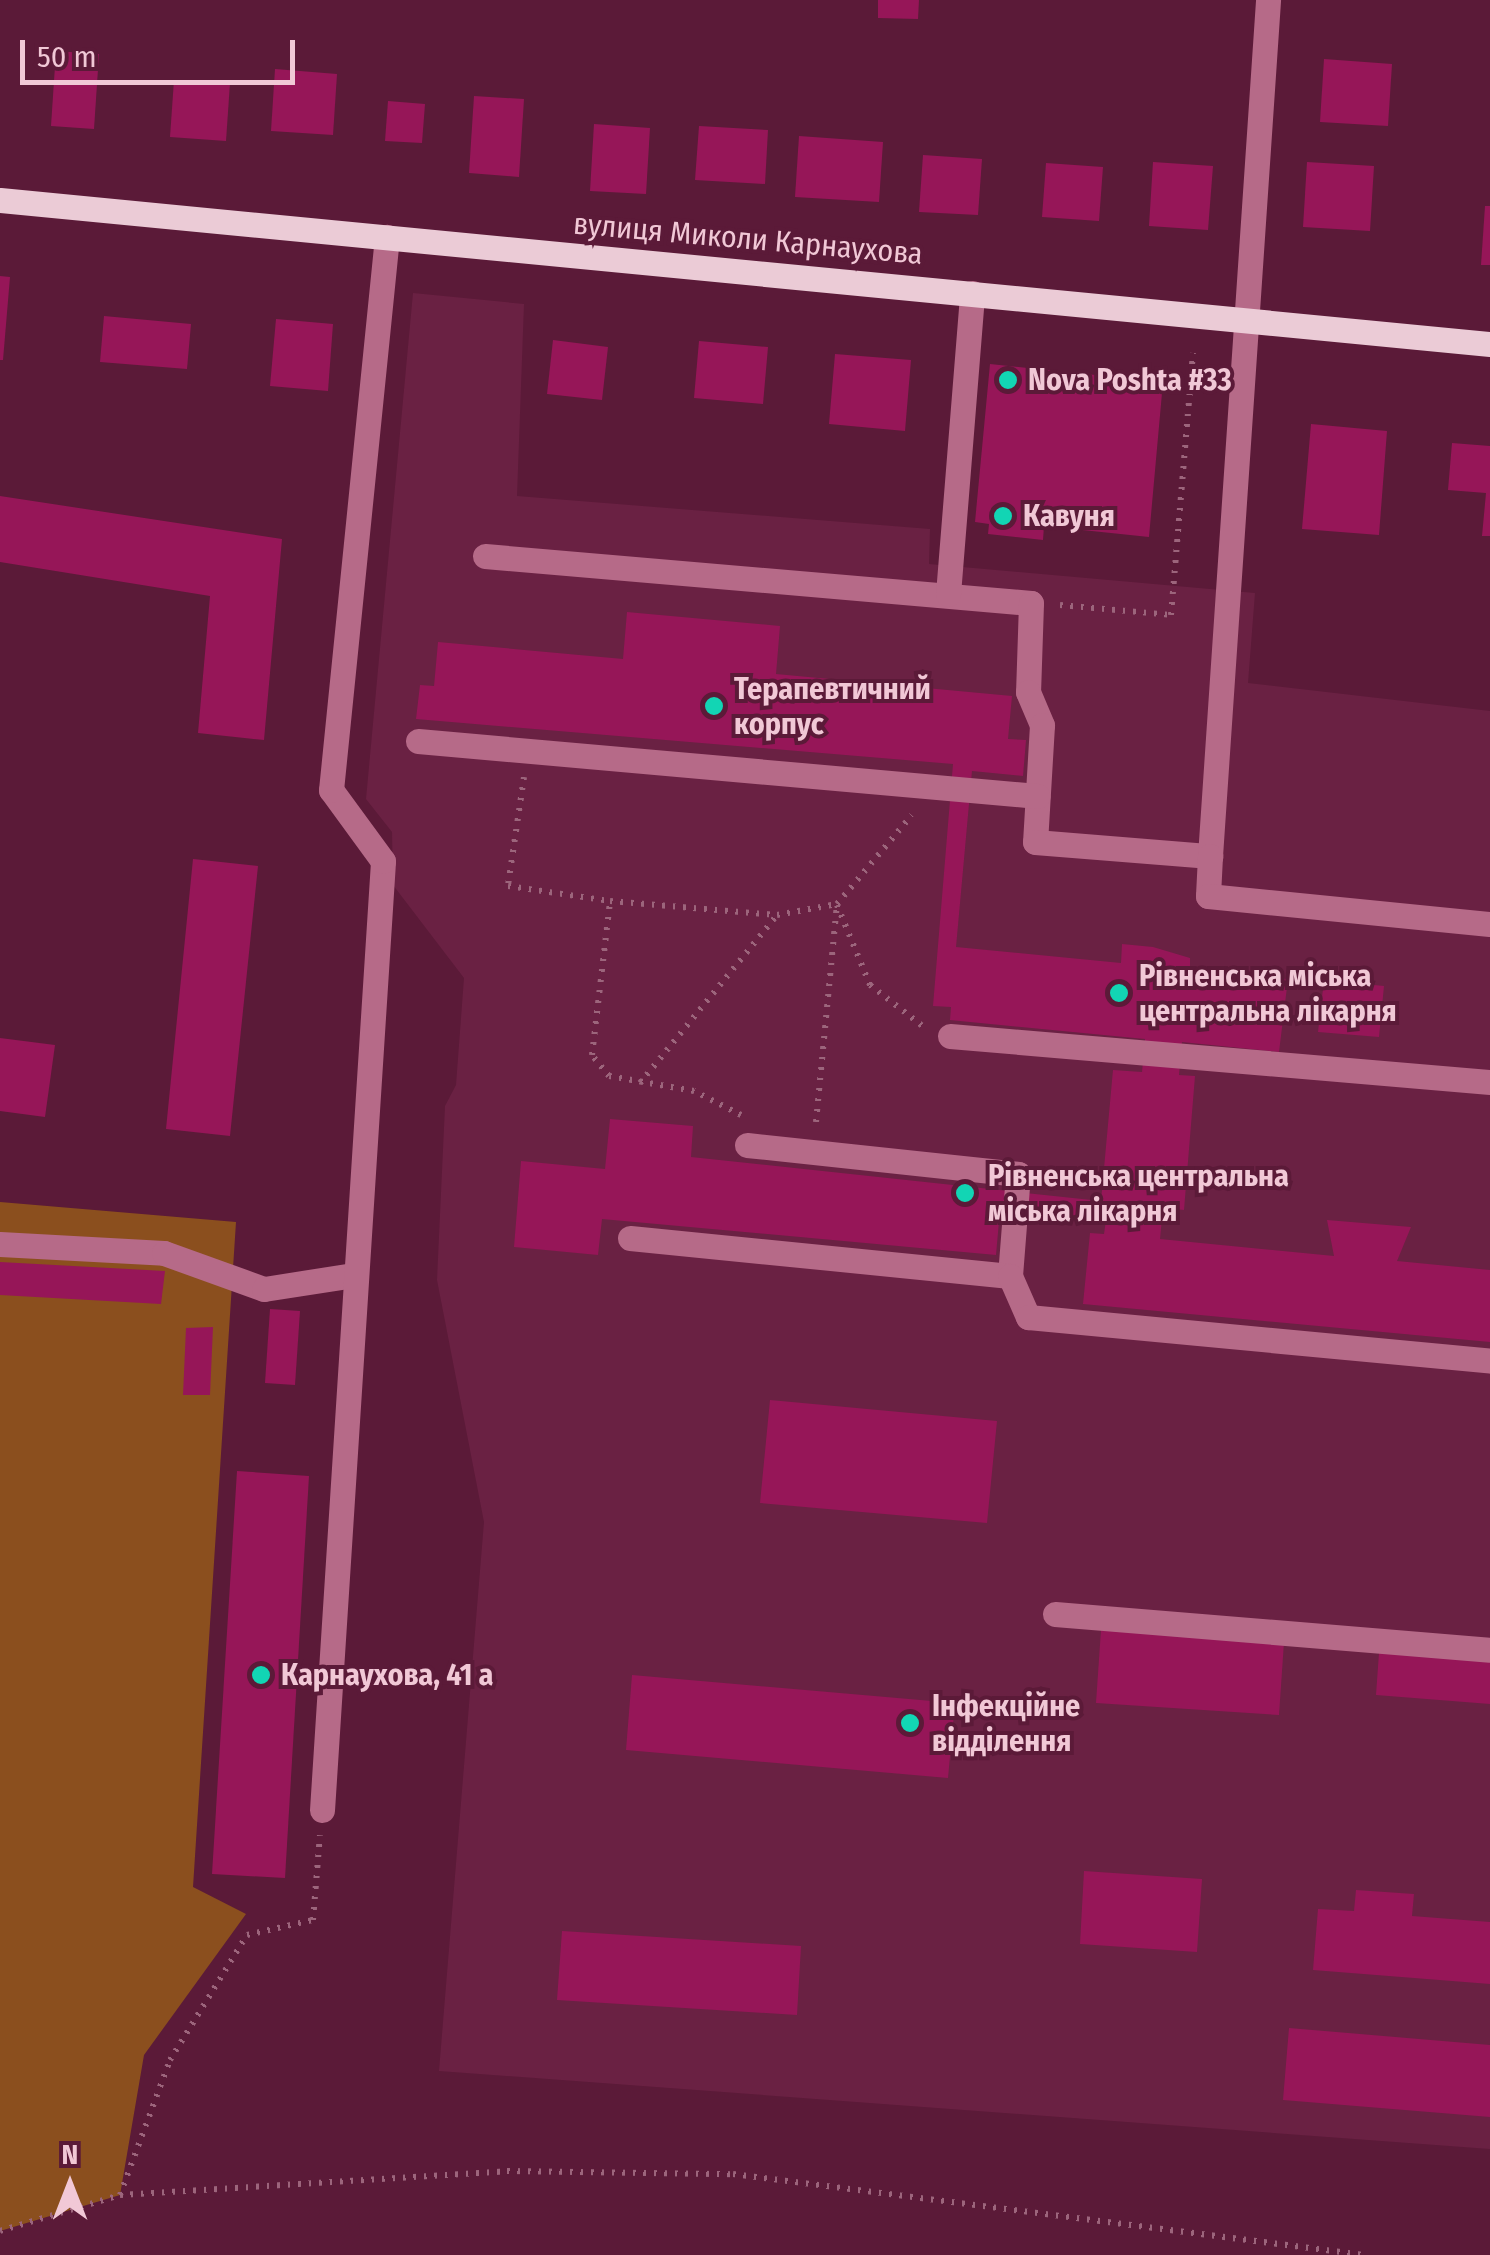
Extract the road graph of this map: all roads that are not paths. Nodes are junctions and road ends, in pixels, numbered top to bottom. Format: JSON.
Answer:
{"nodes":[{"id":1,"x":1268,"y":0,"type":"edge"},
{"id":2,"x":0,"y":200,"type":"edge"},
{"id":3,"x":387,"y":237,"type":"junction"},
{"id":4,"x":972,"y":293,"type":"junction"},
{"id":5,"x":1247,"y":322,"type":"junction"},
{"id":6,"x":1490,"y":344,"type":"edge"},
{"id":7,"x":485,"y":556,"type":"dead end"},
{"id":8,"x":948,"y":594,"type":"junction"},
{"id":9,"x":418,"y":741,"type":"dead end"},
{"id":10,"x":1038,"y":796,"type":"junction"},
{"id":11,"x":1210,"y":856,"type":"junction"},
{"id":12,"x":1490,"y":924,"type":"edge"},
{"id":13,"x":950,"y":1036,"type":"road end"},
{"id":14,"x":1490,"y":1082,"type":"edge"},
{"id":15,"x":747,"y":1146,"type":"dead end"},
{"id":16,"x":630,"y":1238,"type":"dead end"},
{"id":17,"x":0,"y":1244,"type":"edge"},
{"id":18,"x":353,"y":1275,"type":"junction"},
{"id":19,"x":1010,"y":1276,"type":"junction"},
{"id":20,"x":1490,"y":1361,"type":"edge"},
{"id":21,"x":1054,"y":1614,"type":"dead end"},
{"id":22,"x":1490,"y":1650,"type":"edge"},
{"id":23,"x":322,"y":1810,"type":"road end"}],
"edges":[{"from":1,"to":5,"type":"street"},
{"from":2,"to":3,"type":"main road","name":"вулиця Миколи Карнаухова"},
{"from":3,"to":4,"type":"main road","name":"вулиця Миколи Карнаухова"},
{"from":3,"to":18,"type":"street"},
{"from":4,"to":5,"type":"main road","name":"вулиця Миколи Карнаухова"},
{"from":4,"to":8,"type":"street"},
{"from":5,"to":6,"type":"main road","name":"вулиця Миколи Карнаухова"},
{"from":5,"to":11,"type":"street"},
{"from":7,"to":8,"type":"street"},
{"from":8,"to":10,"type":"street"},
{"from":9,"to":10,"type":"street"},
{"from":10,"to":11,"type":"street"},
{"from":11,"to":12,"type":"street"},
{"from":13,"to":14,"type":"street"},
{"from":15,"to":19,"type":"street"},
{"from":16,"to":19,"type":"street"},
{"from":17,"to":18,"type":"street"},
{"from":18,"to":23,"type":"street"},
{"from":19,"to":20,"type":"street"},
{"from":21,"to":22,"type":"street"}]}
